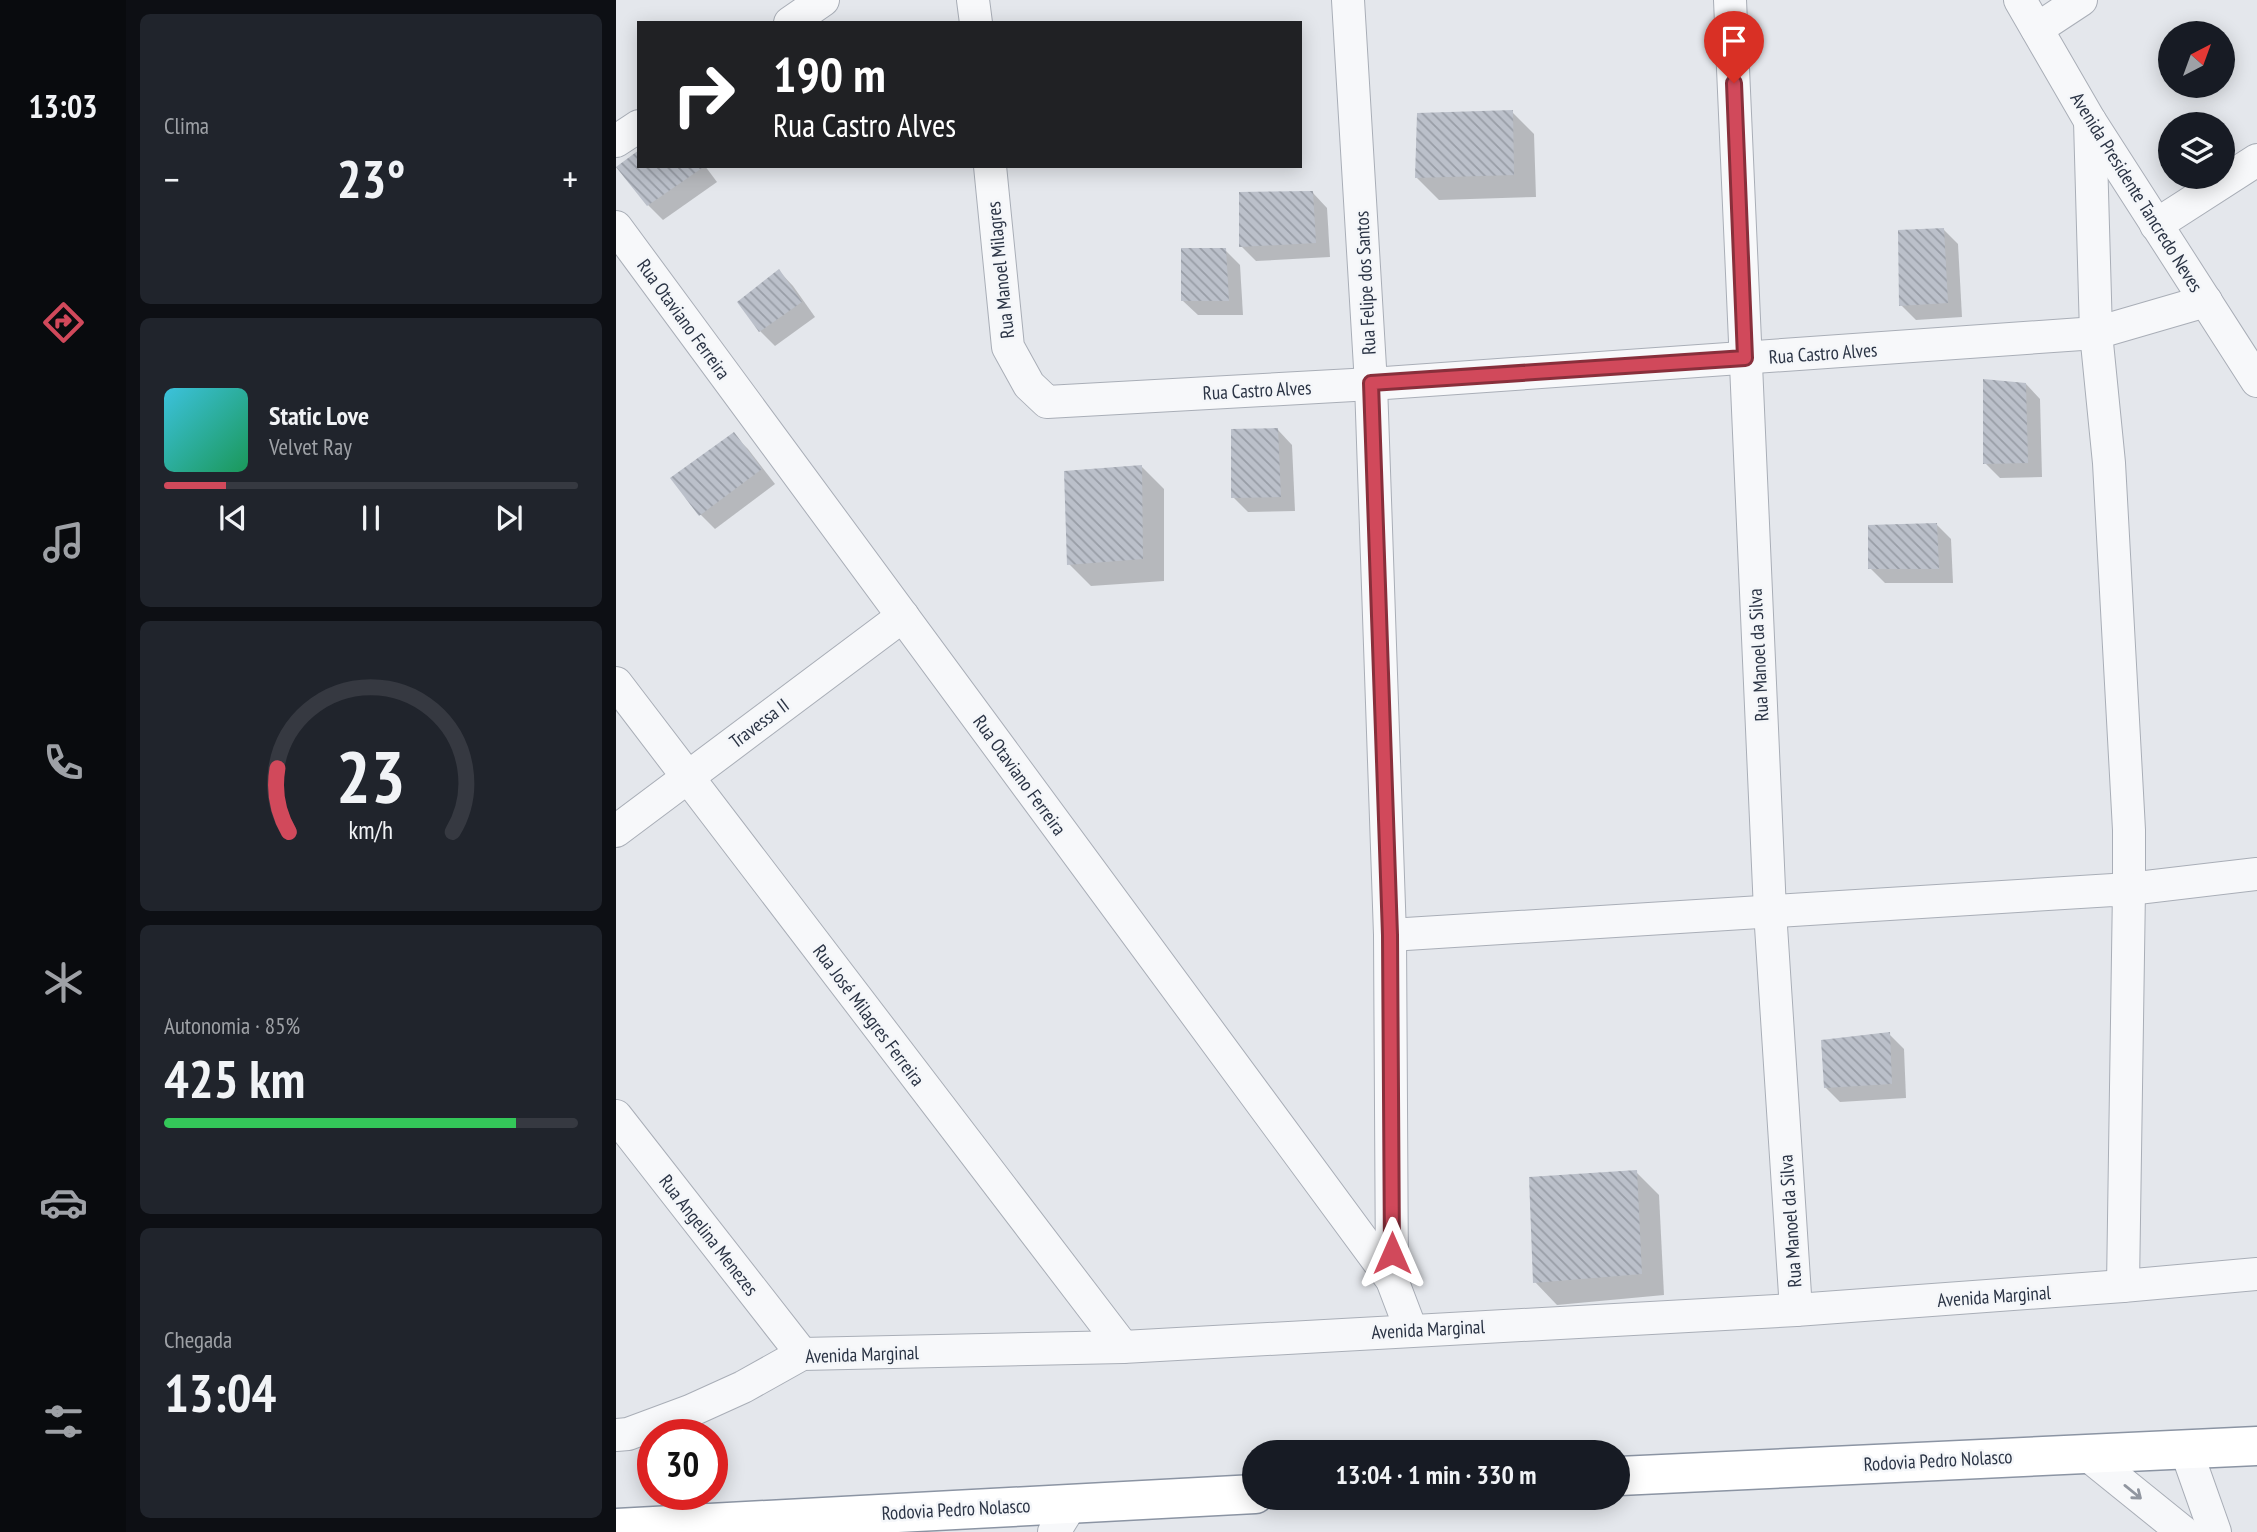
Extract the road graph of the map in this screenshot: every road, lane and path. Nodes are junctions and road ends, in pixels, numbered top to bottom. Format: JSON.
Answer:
{"nodes":[{"id":1,"x":823,"y":0,"type":"edge"},
{"id":2,"x":973,"y":0,"type":"edge"},
{"id":3,"x":1348,"y":0,"type":"edge"},
{"id":4,"x":1730,"y":0,"type":"edge"},
{"id":5,"x":2020,"y":0,"type":"edge"},
{"id":6,"x":2081,"y":0,"type":"edge"},
{"id":7,"x":793,"y":21,"type":"edge"},
{"id":8,"x":976,"y":21,"type":"edge"},
{"id":9,"x":2037,"y":29,"type":"junction"},
{"id":10,"x":2090,"y":121,"type":"junction"},
{"id":11,"x":637,"y":127,"type":"edge"},
{"id":12,"x":616,"y":141,"type":"edge"},
{"id":13,"x":2257,"y":160,"type":"edge"},
{"id":14,"x":990,"y":168,"type":"edge"},
{"id":15,"x":2156,"y":225,"type":"junction"},
{"id":16,"x":616,"y":227,"type":"edge"},
{"id":17,"x":2206,"y":301,"type":"junction"},
{"id":18,"x":2096,"y":332,"type":"junction"},
{"id":19,"x":1745,"y":358,"type":"junction"},
{"id":20,"x":2257,"y":380,"type":"edge"},
{"id":21,"x":1371,"y":383,"type":"junction"},
{"id":22,"x":1047,"y":402,"type":"joint"},
{"id":23,"x":903,"y":616,"type":"junction"},
{"id":24,"x":616,"y":683,"type":"edge"},
{"id":25,"x":687,"y":777,"type":"junction"},
{"id":26,"x":616,"y":831,"type":"edge"},
{"id":27,"x":2257,"y":874,"type":"edge"},
{"id":28,"x":2129,"y":889,"type":"junction"},
{"id":29,"x":1770,"y":911,"type":"junction"},
{"id":30,"x":1390,"y":935,"type":"junction"},
{"id":31,"x":616,"y":1116,"type":"edge"},
{"id":32,"x":2257,"y":1274,"type":"edge"},
{"id":33,"x":1392,"y":1280,"type":"junction"},
{"id":34,"x":2123,"y":1286,"type":"junction"},
{"id":35,"x":1796,"y":1310,"type":"junction"},
{"id":36,"x":1412,"y":1330,"type":"junction"},
{"id":37,"x":1123,"y":1347,"type":"junction"},
{"id":38,"x":802,"y":1354,"type":"junction"},
{"id":39,"x":616,"y":1435,"type":"edge"},
{"id":40,"x":2257,"y":1446,"type":"edge"},
{"id":41,"x":2186,"y":1450,"type":"junction"},
{"id":42,"x":2084,"y":1452,"type":"junction"},
{"id":43,"x":1630,"y":1475,"type":"edge"},
{"id":44,"x":1242,"y":1496,"type":"edge"},
{"id":45,"x":1063,"y":1517,"type":"edge"},
{"id":46,"x":616,"y":1528,"type":"edge"},
{"id":47,"x":706,"y":1528,"type":"edge"},
{"id":48,"x":2183,"y":1532,"type":"edge"},
{"id":49,"x":2215,"y":1532,"type":"edge"}],
"edges":[{"from":1,"to":7,"type":"street"},
{"from":2,"to":8,"type":"street"},
{"from":3,"to":21,"type":"street","name":"Rua Felipe dos Santos"},
{"from":4,"to":19,"type":"street","name":"Rua Manoel da Silva"},
{"from":5,"to":9,"type":"street","name":"Avenida Presidente Tancredo Neves"},
{"from":6,"to":9,"type":"street"},
{"from":9,"to":10,"type":"street","name":"Avenida Presidente Tancredo Neves"},
{"from":10,"to":15,"type":"street","name":"Avenida Presidente Tancredo Neves"},
{"from":10,"to":18,"type":"street"},
{"from":11,"to":12,"type":"street"},
{"from":13,"to":15,"type":"street"},
{"from":14,"to":22,"type":"street","name":"Rua Manoel Milagres"},
{"from":15,"to":17,"type":"street","name":"Avenida Presidente Tancredo Neves"},
{"from":16,"to":23,"type":"street","name":"Rua Otaviano Ferreira"},
{"from":17,"to":18,"type":"street","name":"Rua Castro Alves"},
{"from":17,"to":20,"type":"street","name":"Avenida Presidente Tancredo Neves"},
{"from":18,"to":19,"type":"street","name":"Rua Castro Alves"},
{"from":18,"to":28,"type":"street"},
{"from":19,"to":21,"type":"street","name":"Rua Castro Alves"},
{"from":19,"to":29,"type":"street","name":"Rua Manoel da Silva"},
{"from":21,"to":22,"type":"street","name":"Rua Castro Alves"},
{"from":21,"to":30,"type":"street","name":"Rua Felipe dos Santos"},
{"from":23,"to":25,"type":"street","name":"Travessa II"},
{"from":23,"to":33,"type":"street","name":"Rua Otaviano Ferreira"},
{"from":24,"to":25,"type":"street","name":"Rua José Milagres Ferreira"},
{"from":25,"to":26,"type":"street","name":"Travessa II"},
{"from":25,"to":37,"type":"street","name":"Rua José Milagres Ferreira"},
{"from":27,"to":28,"type":"street"},
{"from":28,"to":29,"type":"street"},
{"from":28,"to":34,"type":"street"},
{"from":29,"to":30,"type":"street"},
{"from":29,"to":35,"type":"street","name":"Rua Manoel da Silva"},
{"from":30,"to":33,"type":"street","name":"Rua Felipe dos Santos"},
{"from":31,"to":38,"type":"street","name":"Rua Angelina Menezes"},
{"from":32,"to":34,"type":"street","name":"Avenida Marginal"},
{"from":33,"to":36,"type":"street","name":"Rua Otaviano Ferreira"},
{"from":34,"to":35,"type":"street","name":"Avenida Marginal"},
{"from":35,"to":36,"type":"street","name":"Avenida Marginal"},
{"from":36,"to":37,"type":"street","name":"Avenida Marginal"},
{"from":37,"to":38,"type":"street","name":"Avenida Marginal"},
{"from":38,"to":39,"type":"street","name":"Avenida Marginal"},
{"from":40,"to":41,"type":"highway","name":"Rodovia Pedro Nolasco"},
{"from":41,"to":42,"type":"highway","name":"Rodovia Pedro Nolasco"},
{"from":41,"to":49,"type":"street"},
{"from":42,"to":43,"type":"highway","name":"Rodovia Pedro Nolasco"},
{"from":42,"to":48,"type":"street","one_way":true},
{"from":44,"to":45,"type":"highway","name":"Rodovia Pedro Nolasco"},
{"from":45,"to":47,"type":"highway","name":"Rodovia Pedro Nolasco"},
{"from":46,"to":47,"type":"highway","name":"Rodovia Pedro Nolasco"}]}
